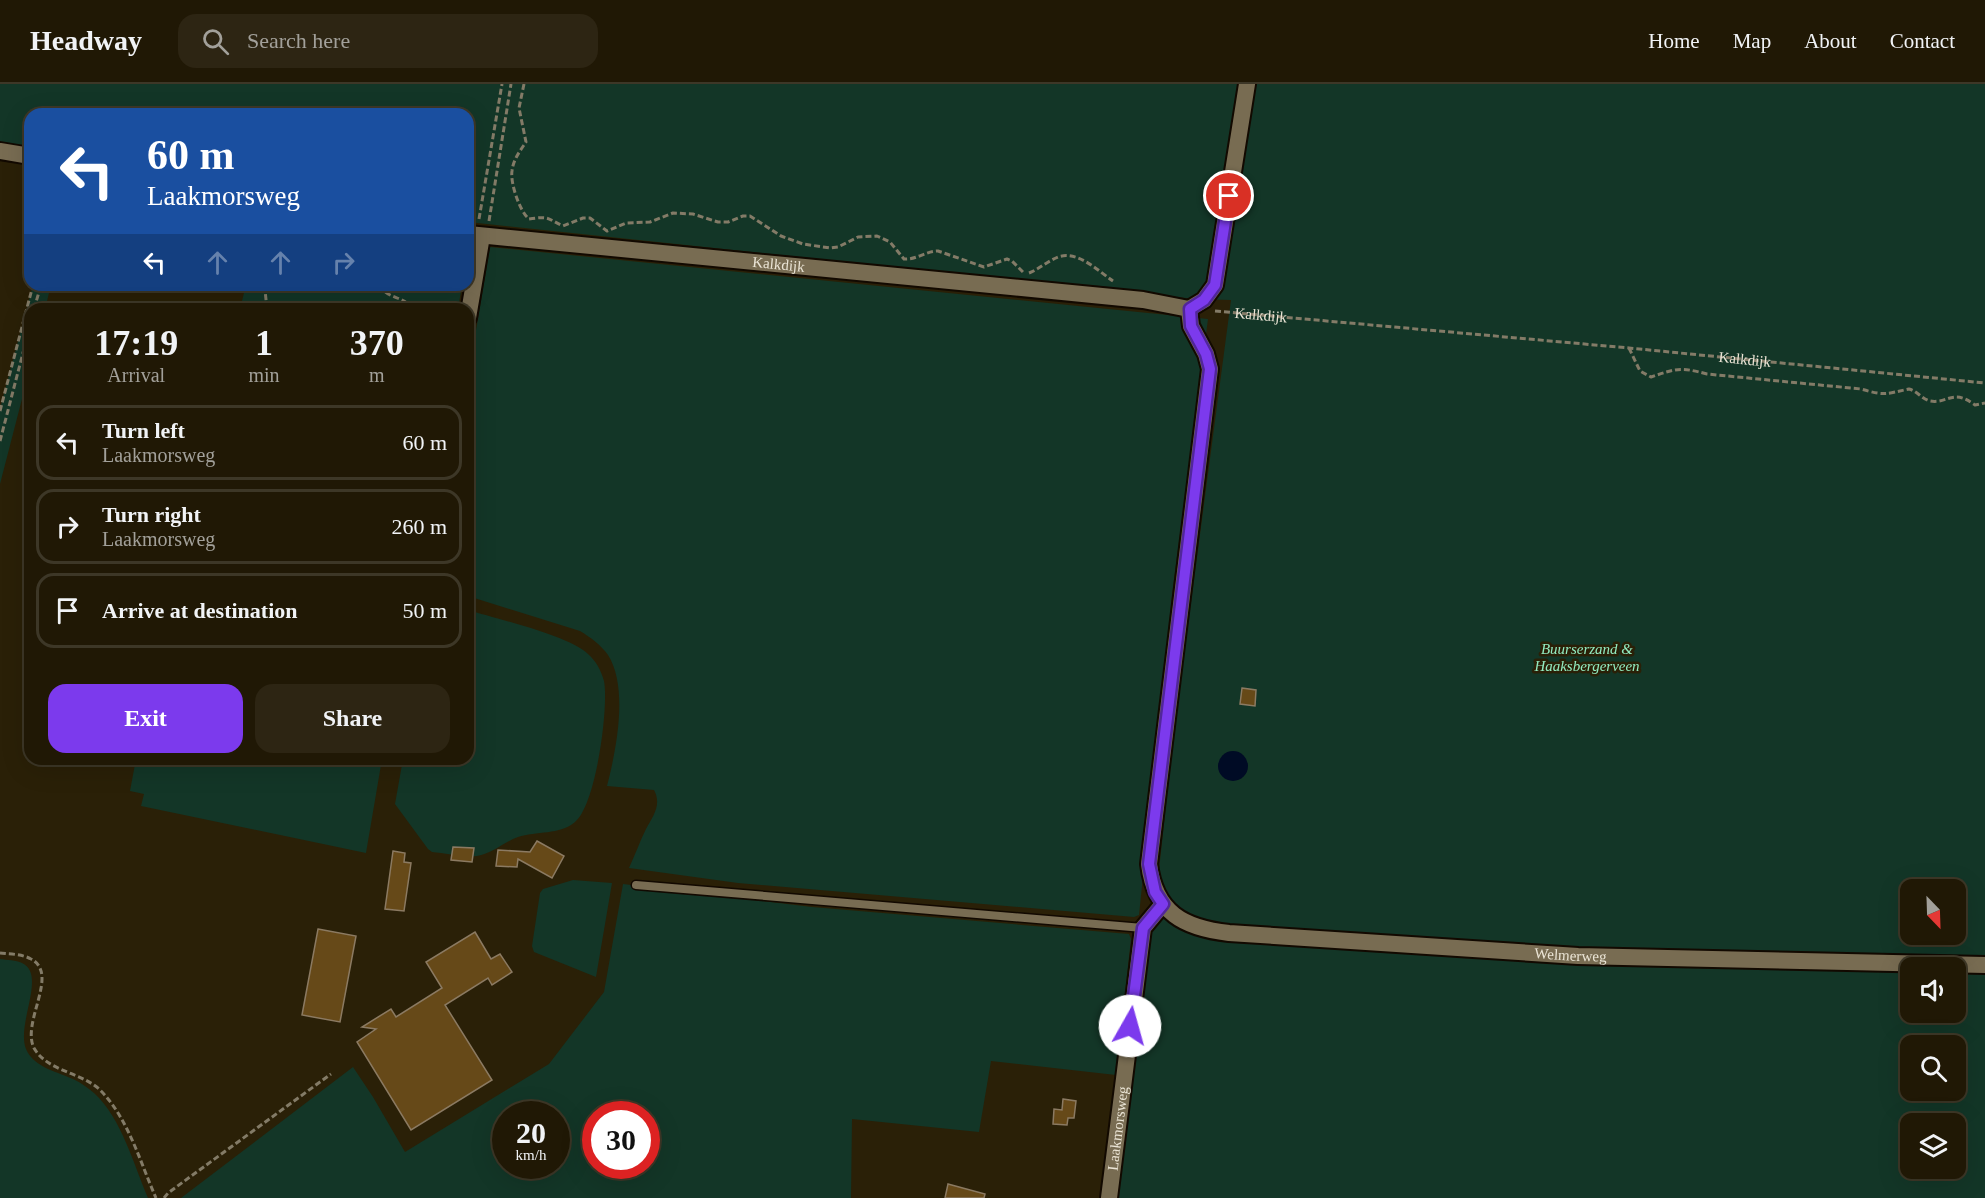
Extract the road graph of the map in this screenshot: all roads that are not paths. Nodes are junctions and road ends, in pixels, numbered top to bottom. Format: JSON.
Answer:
{"nodes":[{"id":1,"x":1247,"y":84,"type":"edge"},
{"id":2,"x":0,"y":151,"type":"edge"},
{"id":3,"x":24,"y":155,"type":"edge"},
{"id":4,"x":475,"y":235,"type":"edge"},
{"id":5,"x":1190,"y":309,"type":"junction"},
{"id":6,"x":636,"y":885,"type":"dead end"},
{"id":7,"x":1163,"y":904,"type":"junction"},
{"id":8,"x":1143,"y":928,"type":"junction"},
{"id":9,"x":1985,"y":965,"type":"edge"},
{"id":10,"x":1109,"y":1198,"type":"edge"}],
"edges":[{"from":1,"to":5,"type":"street"},
{"from":2,"to":3,"type":"street"},
{"from":4,"to":5,"type":"street","name":"Kalkdijk"},
{"from":5,"to":7,"type":"street"},
{"from":6,"to":8,"type":"lane"},
{"from":7,"to":8,"type":"street"},
{"from":7,"to":9,"type":"street","name":"Welmerweg"},
{"from":8,"to":10,"type":"street","name":"Laakmorsweg"}]}
